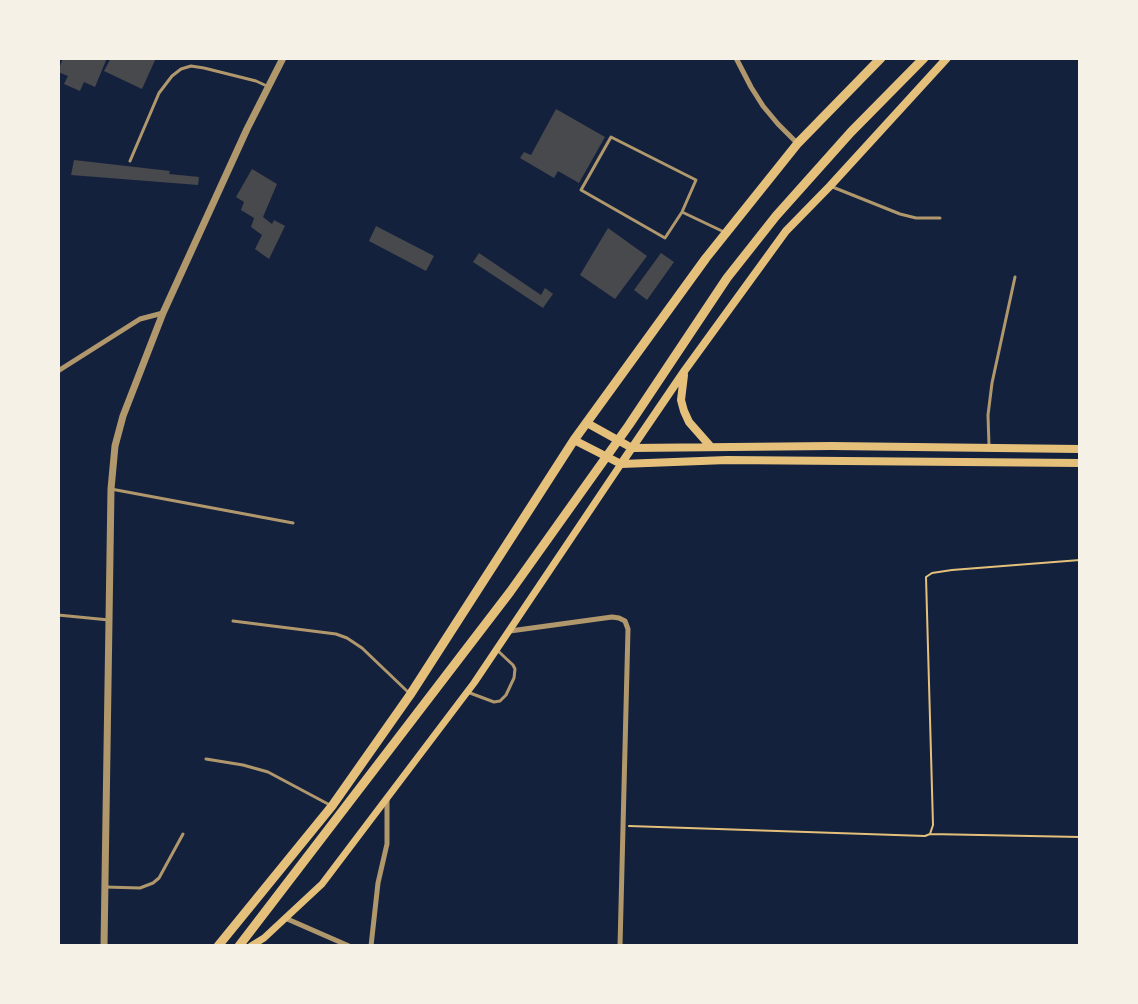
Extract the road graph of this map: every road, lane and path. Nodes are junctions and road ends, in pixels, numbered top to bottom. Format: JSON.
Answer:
{"nodes":[{"id":1,"x":283,"y":58,"type":"edge"},
{"id":2,"x":736,"y":58,"type":"edge"},
{"id":3,"x":881,"y":58,"type":"edge"},
{"id":4,"x":924,"y":58,"type":"edge"},
{"id":5,"x":947,"y":58,"type":"edge"},
{"id":6,"x":269,"y":87,"type":"junction"},
{"id":7,"x":798,"y":143,"type":"junction"},
{"id":8,"x":130,"y":161,"type":"dead end"},
{"id":9,"x":830,"y":186,"type":"junction"},
{"id":10,"x":682,"y":212,"type":"junction"},
{"id":11,"x":940,"y":218,"type":"dead end"},
{"id":12,"x":726,"y":233,"type":"junction"},
{"id":13,"x":1015,"y":277,"type":"dead end"},
{"id":14,"x":163,"y":313,"type":"junction"},
{"id":15,"x":685,"y":370,"type":"junction"},
{"id":16,"x":58,"y":371,"type":"edge"},
{"id":17,"x":587,"y":423,"type":"junction"},
{"id":18,"x":574,"y":440,"type":"junction"},
{"id":19,"x":711,"y":447,"type":"junction"},
{"id":20,"x":632,"y":448,"type":"junction"},
{"id":21,"x":989,"y":448,"type":"junction"},
{"id":22,"x":1080,"y":449,"type":"edge"},
{"id":23,"x":1080,"y":463,"type":"edge"},
{"id":24,"x":621,"y":464,"type":"junction"},
{"id":25,"x":111,"y":489,"type":"junction"},
{"id":26,"x":293,"y":523,"type":"dead end"},
{"id":27,"x":1080,"y":560,"type":"edge"},
{"id":28,"x":58,"y":615,"type":"edge"},
{"id":29,"x":109,"y":620,"type":"junction"},
{"id":30,"x":233,"y":621,"type":"dead end"},
{"id":31,"x":509,"y":631,"type":"junction"},
{"id":32,"x":497,"y":650,"type":"junction"},
{"id":33,"x":468,"y":692,"type":"junction"},
{"id":34,"x":410,"y":695,"type":"junction"},
{"id":35,"x":206,"y":759,"type":"dead end"},
{"id":36,"x":387,"y":799,"type":"junction"},
{"id":37,"x":332,"y":806,"type":"junction"},
{"id":38,"x":623,"y":826,"type":"junction"},
{"id":39,"x":183,"y":834,"type":"dead end"},
{"id":40,"x":930,"y":834,"type":"junction"},
{"id":41,"x":1080,"y":837,"type":"edge"},
{"id":42,"x":105,"y":887,"type":"junction"},
{"id":43,"x":285,"y":918,"type":"junction"},
{"id":44,"x":104,"y":946,"type":"edge"},
{"id":45,"x":218,"y":946,"type":"edge"},
{"id":46,"x":239,"y":946,"type":"edge"},
{"id":47,"x":251,"y":946,"type":"edge"},
{"id":48,"x":349,"y":946,"type":"edge"},
{"id":49,"x":371,"y":946,"type":"edge"},
{"id":50,"x":620,"y":946,"type":"edge"}],
"edges":[{"from":1,"to":6,"type":"street"},
{"from":2,"to":7,"type":"street"},
{"from":3,"to":7,"type":"highway"},
{"from":4,"to":46,"type":"highway"},
{"from":5,"to":9,"type":"main road"},
{"from":6,"to":8,"type":"lane"},
{"from":6,"to":14,"type":"street"},
{"from":7,"to":12,"type":"highway"},
{"from":9,"to":11,"type":"lane"},
{"from":9,"to":15,"type":"main road"},
{"from":10,"to":10,"type":"lane"},
{"from":10,"to":12,"type":"lane"},
{"from":12,"to":17,"type":"highway"},
{"from":13,"to":21,"type":"lane"},
{"from":14,"to":16,"type":"street"},
{"from":14,"to":25,"type":"street"},
{"from":15,"to":19,"type":"main road"},
{"from":15,"to":20,"type":"main road"},
{"from":17,"to":18,"type":"highway"},
{"from":17,"to":20,"type":"main road"},
{"from":18,"to":24,"type":"main road"},
{"from":18,"to":34,"type":"highway"},
{"from":19,"to":20,"type":"main road"},
{"from":19,"to":21,"type":"main road"},
{"from":20,"to":24,"type":"main road"},
{"from":21,"to":22,"type":"main road"},
{"from":23,"to":24,"type":"main road"},
{"from":24,"to":31,"type":"main road"},
{"from":25,"to":26,"type":"lane"},
{"from":25,"to":29,"type":"street"},
{"from":27,"to":40,"type":"path"},
{"from":28,"to":29,"type":"lane"},
{"from":29,"to":42,"type":"street"},
{"from":30,"to":34,"type":"lane"},
{"from":31,"to":32,"type":"main road"},
{"from":31,"to":38,"type":"street"},
{"from":32,"to":33,"type":"main road"},
{"from":32,"to":33,"type":"lane"},
{"from":33,"to":36,"type":"main road"},
{"from":34,"to":37,"type":"highway"},
{"from":35,"to":37,"type":"lane"},
{"from":36,"to":43,"type":"main road"},
{"from":36,"to":49,"type":"street"},
{"from":37,"to":45,"type":"highway"},
{"from":38,"to":40,"type":"path"},
{"from":38,"to":50,"type":"street"},
{"from":39,"to":42,"type":"lane"},
{"from":40,"to":41,"type":"path"},
{"from":42,"to":44,"type":"street"},
{"from":43,"to":47,"type":"main road"},
{"from":43,"to":48,"type":"street"}]}
